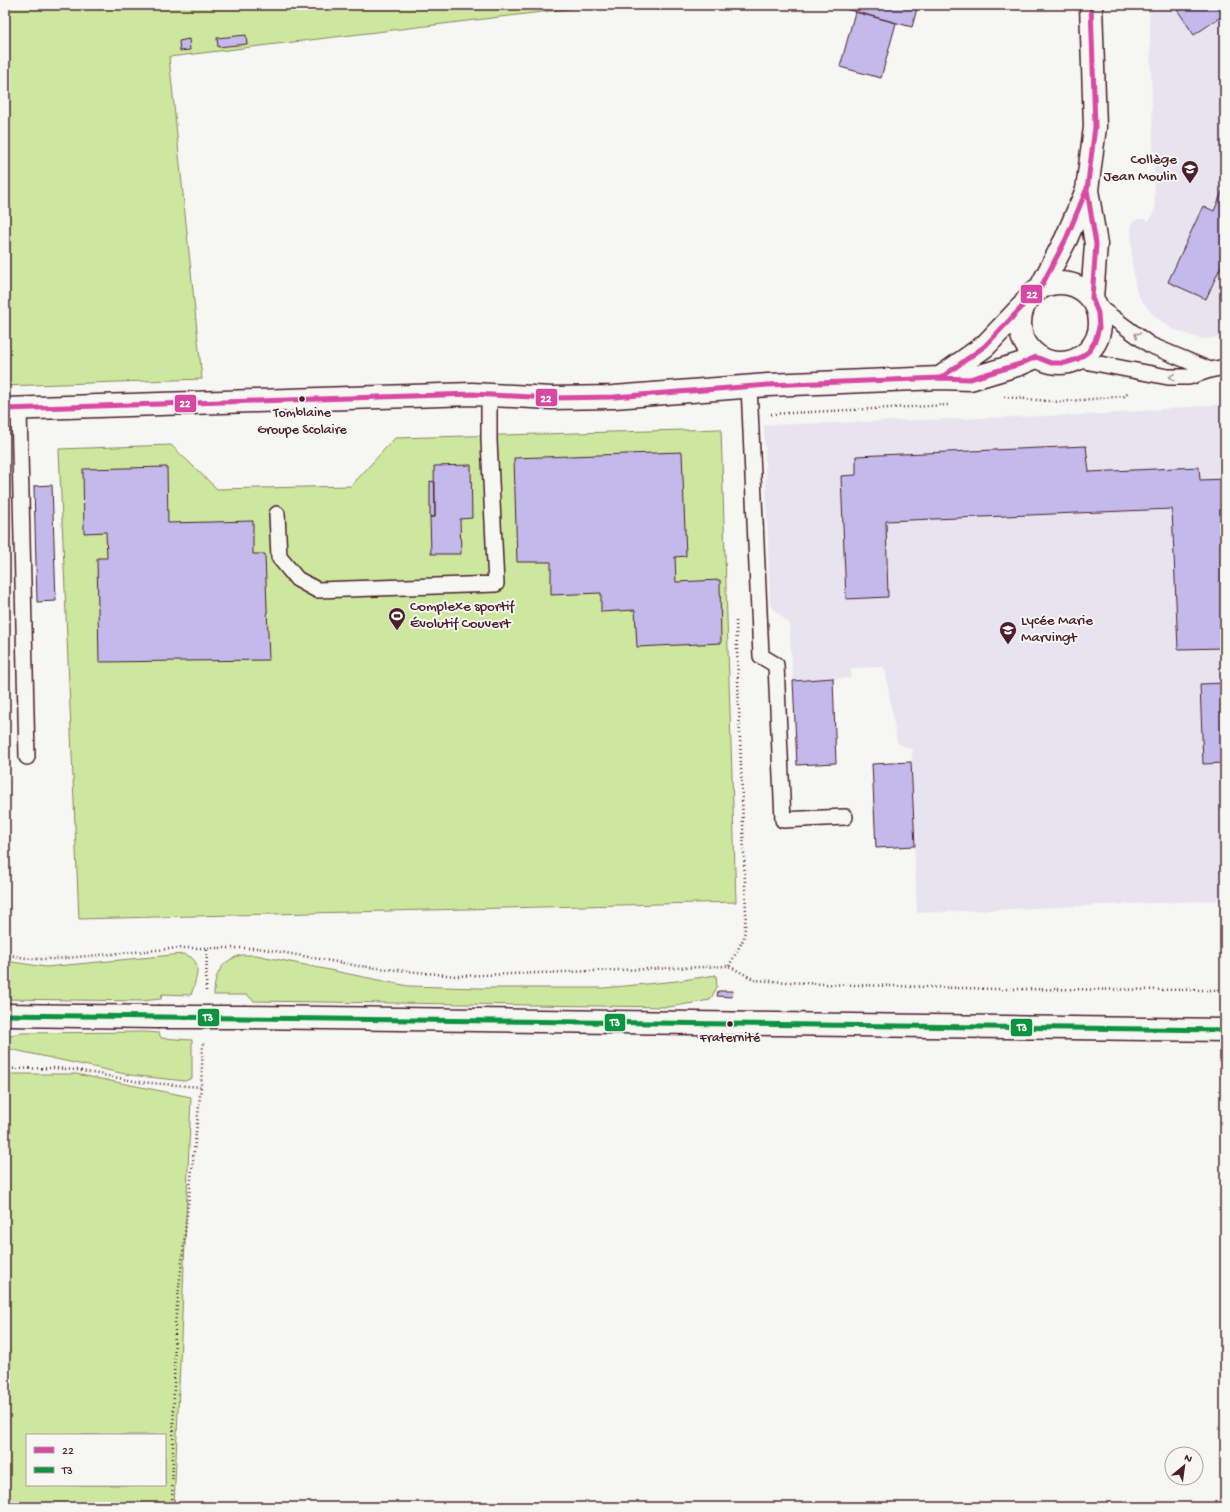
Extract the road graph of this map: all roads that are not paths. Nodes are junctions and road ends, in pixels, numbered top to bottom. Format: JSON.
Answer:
{"nodes":[{"id":1,"x":1091,"y":5,"type":"edge"},
{"id":2,"x":1088,"y":190,"type":"junction"},
{"id":3,"x":1040,"y":287,"type":"junction"},
{"id":4,"x":1094,"y":302,"type":"junction"},
{"id":5,"x":1021,"y":308,"type":"junction"},
{"id":6,"x":1036,"y":357,"type":"junction"},
{"id":7,"x":1079,"y":360,"type":"junction"},
{"id":8,"x":1225,"y":367,"type":"edge"},
{"id":9,"x":1210,"y":370,"type":"junction"},
{"id":10,"x":940,"y":378,"type":"junction"},
{"id":11,"x":749,"y":386,"type":"junction"},
{"id":12,"x":489,"y":395,"type":"junction"},
{"id":13,"x":12,"y":409,"type":"edge"},
{"id":14,"x":277,"y":514,"type":"dead end"},
{"id":15,"x":27,"y":757,"type":"dead end"},
{"id":16,"x":845,"y":817,"type":"dead end"},
{"id":17,"x":5,"y":1015,"type":"edge"},
{"id":18,"x":1225,"y":1030,"type":"edge"}],
"edges":[{"from":1,"to":2,"type":"street"},
{"from":2,"to":3,"type":"street"},
{"from":2,"to":4,"type":"street"},
{"from":3,"to":4,"type":"street"},
{"from":3,"to":5,"type":"street"},
{"from":4,"to":7,"type":"street"},
{"from":9,"to":4,"type":"lane","one_way":true},
{"from":5,"to":6,"type":"street"},
{"from":5,"to":10,"type":"street"},
{"from":6,"to":7,"type":"street"},
{"from":6,"to":10,"type":"street"},
{"from":9,"to":7,"type":"lane","one_way":true},
{"from":8,"to":9,"type":"lane"},
{"from":10,"to":11,"type":"street"},
{"from":11,"to":12,"type":"street"},
{"from":11,"to":16,"type":"lane"},
{"from":12,"to":13,"type":"street"},
{"from":12,"to":14,"type":"lane"},
{"from":13,"to":15,"type":"lane"},
{"from":17,"to":18,"type":"street","bridge":true}]}
